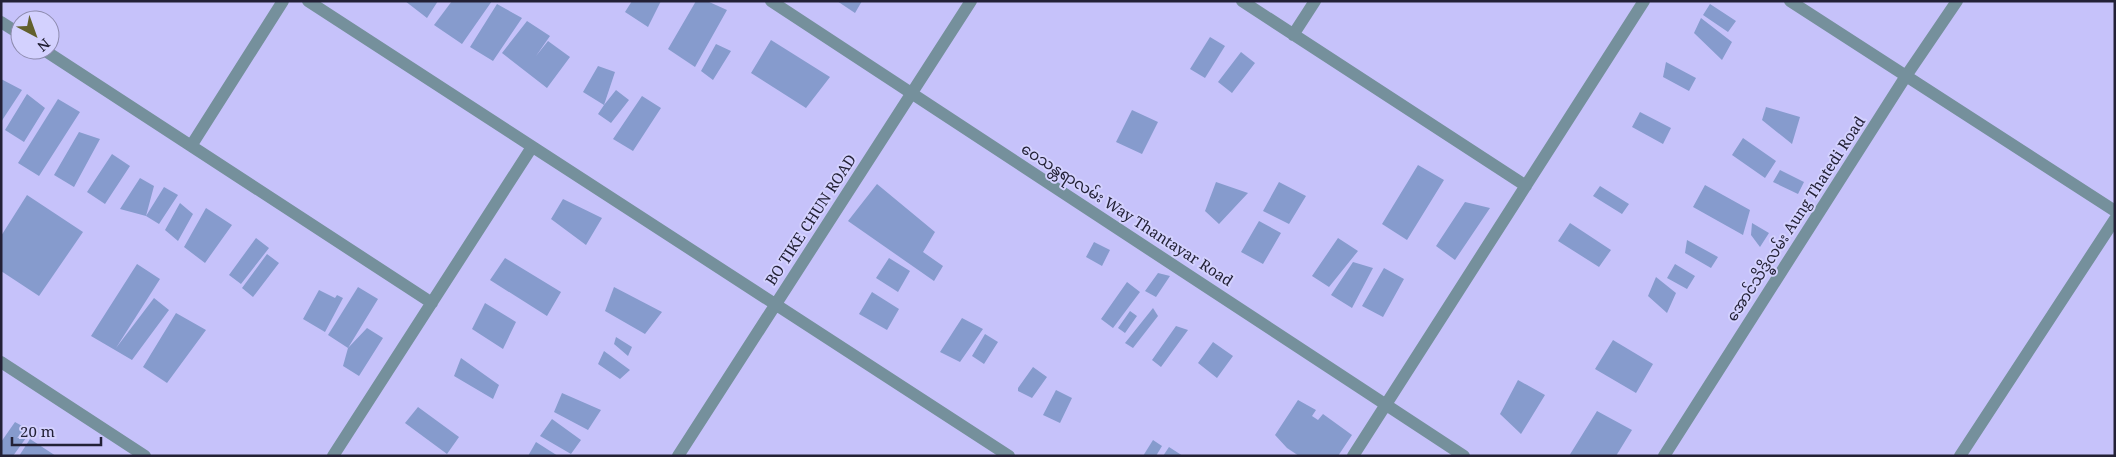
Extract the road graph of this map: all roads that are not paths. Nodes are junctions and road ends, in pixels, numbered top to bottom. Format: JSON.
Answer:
{"nodes":[{"id":1,"x":283,"y":1,"type":"edge"},
{"id":2,"x":308,"y":1,"type":"edge"},
{"id":3,"x":772,"y":1,"type":"edge"},
{"id":4,"x":971,"y":1,"type":"edge"},
{"id":5,"x":1242,"y":1,"type":"edge"},
{"id":6,"x":1315,"y":1,"type":"edge"},
{"id":7,"x":1644,"y":1,"type":"edge"},
{"id":8,"x":1790,"y":1,"type":"edge"},
{"id":9,"x":1957,"y":1,"type":"edge"},
{"id":10,"x":1293,"y":34,"type":"junction"},
{"id":11,"x":59,"y":60,"type":"edge"},
{"id":12,"x":1906,"y":76,"type":"junction"},
{"id":13,"x":912,"y":93,"type":"junction"},
{"id":14,"x":191,"y":146,"type":"junction"},
{"id":15,"x":532,"y":147,"type":"junction"},
{"id":16,"x":1526,"y":186,"type":"junction"},
{"id":17,"x":2115,"y":211,"type":"edge"},
{"id":18,"x":2115,"y":219,"type":"edge"},
{"id":19,"x":432,"y":303,"type":"junction"},
{"id":20,"x":777,"y":305,"type":"junction"},
{"id":21,"x":1,"y":362,"type":"edge"},
{"id":22,"x":1386,"y":404,"type":"junction"},
{"id":23,"x":1004,"y":454,"type":"edge"},
{"id":24,"x":145,"y":456,"type":"edge"},
{"id":25,"x":333,"y":456,"type":"edge"},
{"id":26,"x":678,"y":456,"type":"edge"},
{"id":27,"x":1353,"y":456,"type":"edge"},
{"id":28,"x":1464,"y":456,"type":"edge"},
{"id":29,"x":1664,"y":456,"type":"edge"},
{"id":30,"x":1960,"y":456,"type":"edge"}],
"edges":[{"from":1,"to":14,"type":"street"},
{"from":2,"to":15,"type":"street"},
{"from":3,"to":13,"type":"street","name":"ဝေသန္တရာလမ်း Way Thantayar Road"},
{"from":4,"to":13,"type":"street","name":"BO TIKE CHUN ROAD"},
{"from":5,"to":10,"type":"street"},
{"from":6,"to":10,"type":"street"},
{"from":7,"to":16,"type":"street"},
{"from":8,"to":12,"type":"street"},
{"from":9,"to":12,"type":"street","name":"အောင်သိဒ္ဓိလမ်း Aung Thatedi Road"},
{"from":10,"to":16,"type":"street"},
{"from":11,"to":14,"type":"street"},
{"from":12,"to":17,"type":"street"},
{"from":12,"to":29,"type":"street","name":"အောင်သိဒ္ဓိလမ်း Aung Thatedi Road"},
{"from":13,"to":20,"type":"street","name":"BO TIKE CHUN ROAD"},
{"from":13,"to":22,"type":"street","name":"ဝေသန္တရာလမ်း Way Thantayar Road"},
{"from":14,"to":19,"type":"street"},
{"from":15,"to":19,"type":"street"},
{"from":15,"to":20,"type":"street"},
{"from":16,"to":22,"type":"street"},
{"from":18,"to":30,"type":"street"},
{"from":19,"to":25,"type":"street"},
{"from":20,"to":23,"type":"street"},
{"from":20,"to":26,"type":"street","name":"BO TIKE CHUN ROAD"},
{"from":21,"to":24,"type":"street"},
{"from":22,"to":27,"type":"street"},
{"from":22,"to":28,"type":"street","name":"ဝေသန္တရာလမ်း Way Thantayar Road"}]}
